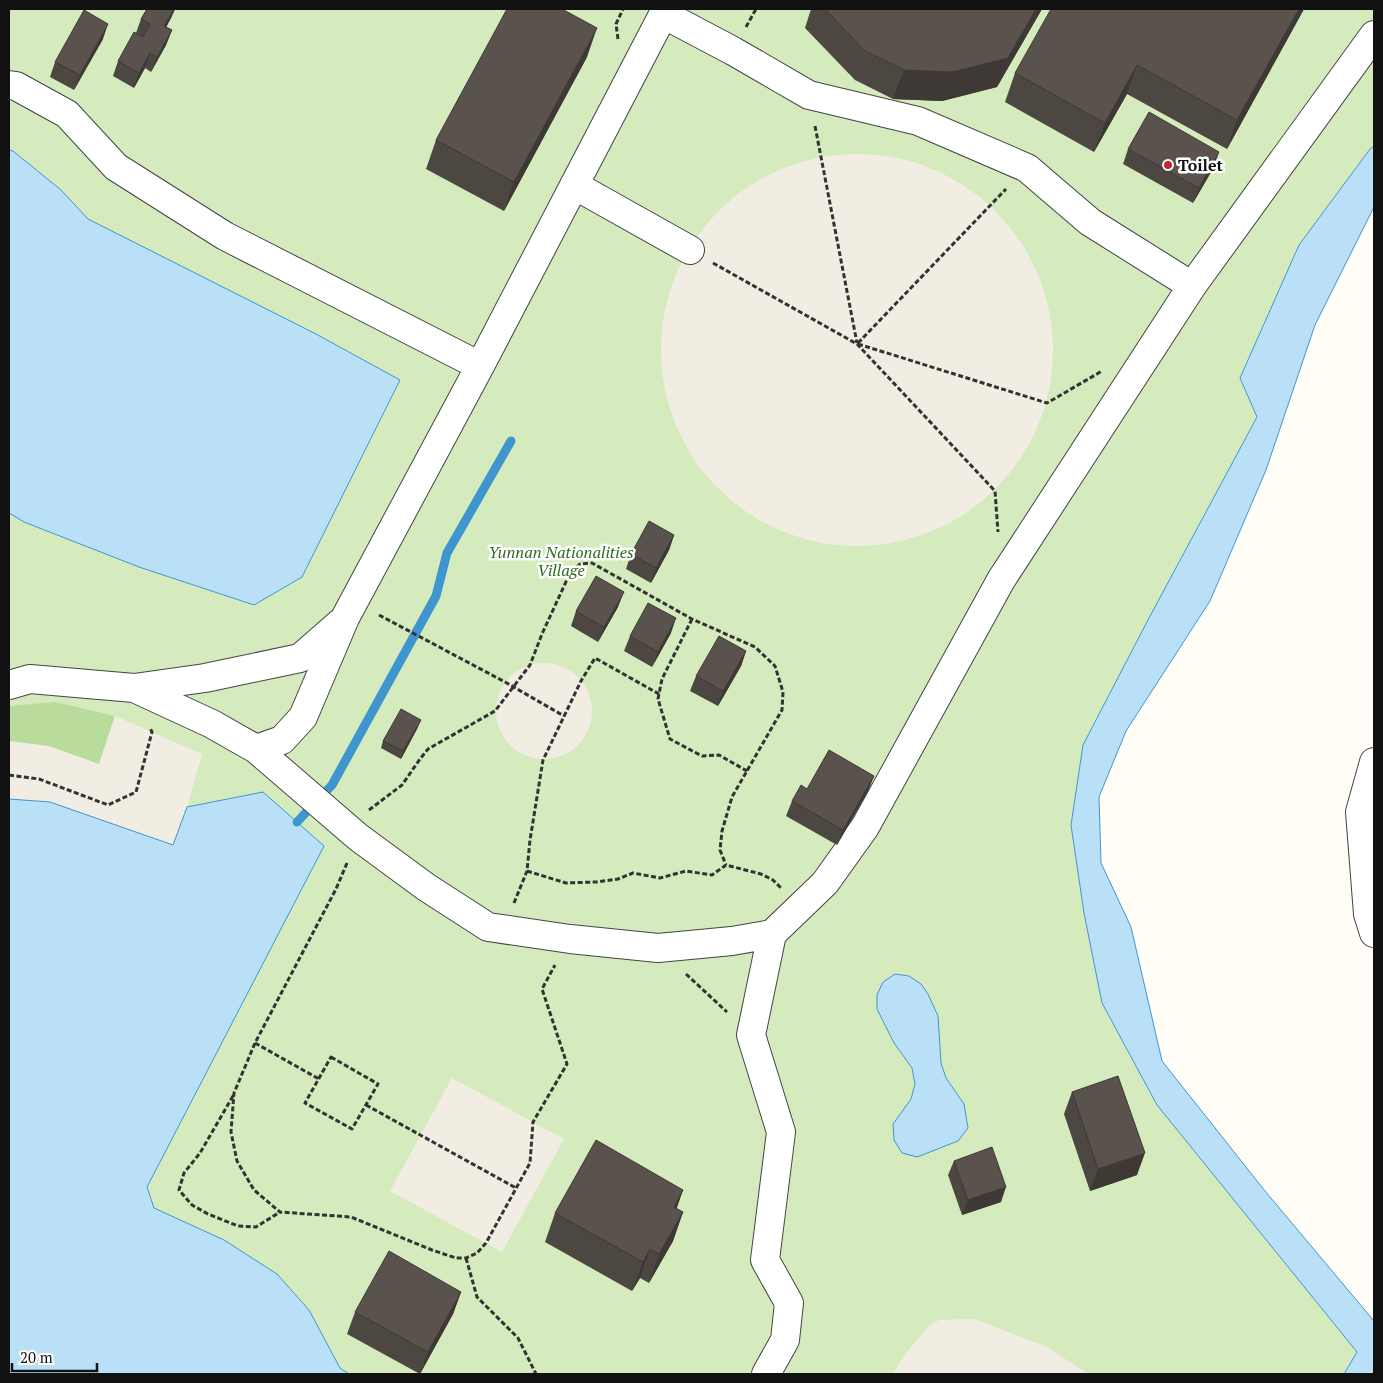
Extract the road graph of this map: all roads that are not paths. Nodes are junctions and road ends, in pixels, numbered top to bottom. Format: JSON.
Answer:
{"nodes":[{"id":1,"x":665,"y":12,"type":"edge"},
{"id":2,"x":1374,"y":35,"type":"edge"},
{"id":3,"x":9,"y":85,"type":"edge"},
{"id":4,"x":574,"y":185,"type":"junction"},
{"id":5,"x":690,"y":250,"type":"road end"},
{"id":6,"x":1192,"y":286,"type":"junction"},
{"id":7,"x":480,"y":366,"type":"junction"},
{"id":8,"x":344,"y":618,"type":"junction"},
{"id":9,"x":9,"y":685,"type":"edge"},
{"id":10,"x":134,"y":688,"type":"junction"},
{"id":11,"x":256,"y":749,"type":"junction"},
{"id":12,"x":1374,"y":762,"type":"edge"},
{"id":13,"x":1374,"y":932,"type":"edge"},
{"id":14,"x":772,"y":934,"type":"junction"},
{"id":15,"x":766,"y":1374,"type":"edge"}],
"edges":[{"from":1,"to":4,"type":"street"},
{"from":1,"to":6,"type":"street"},
{"from":2,"to":6,"type":"street"},
{"from":3,"to":7,"type":"street"},
{"from":4,"to":5,"type":"street"},
{"from":4,"to":7,"type":"street"},
{"from":6,"to":14,"type":"street"},
{"from":7,"to":8,"type":"street"},
{"from":8,"to":10,"type":"street"},
{"from":8,"to":11,"type":"street"},
{"from":9,"to":10,"type":"street"},
{"from":10,"to":11,"type":"street"},
{"from":11,"to":14,"type":"street"},
{"from":12,"to":13,"type":"street"},
{"from":14,"to":15,"type":"street"}]}
